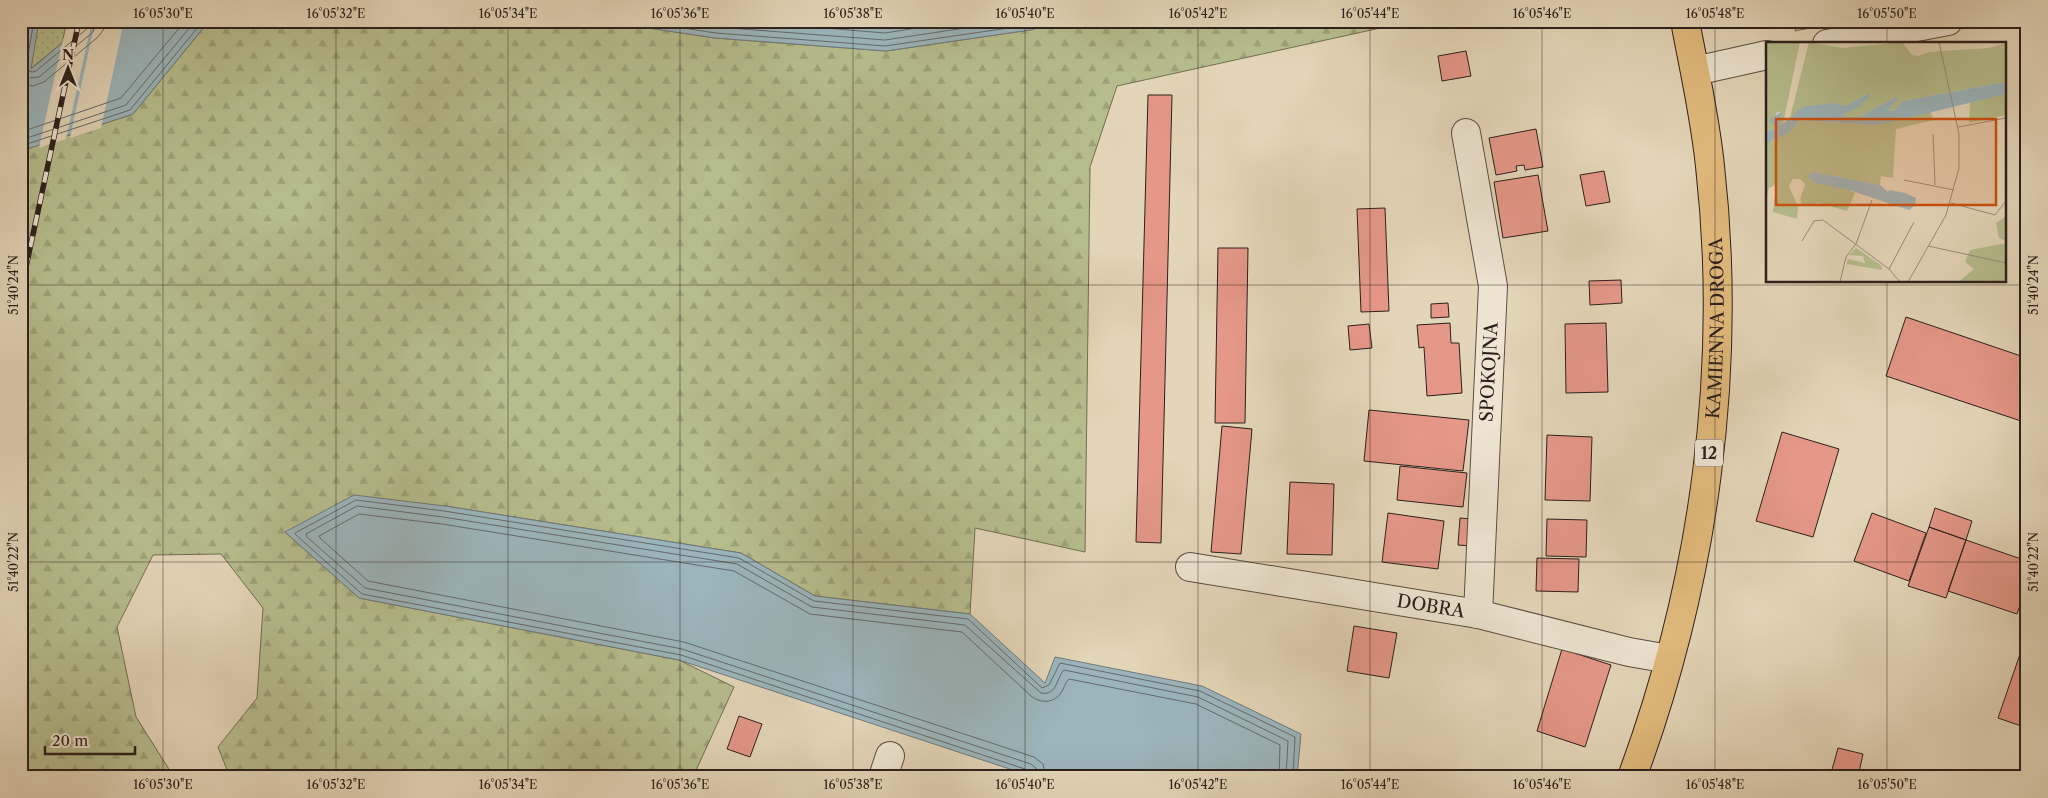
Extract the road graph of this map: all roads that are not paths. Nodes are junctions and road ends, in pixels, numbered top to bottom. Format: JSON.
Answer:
{"nodes":[{"id":1,"x":1685,"y":21,"type":"edge"},
{"id":2,"x":1948,"y":21,"type":"edge"},
{"id":3,"x":1838,"y":42,"type":"edge"},
{"id":4,"x":1766,"y":55,"type":"edge"},
{"id":5,"x":1695,"y":71,"type":"junction"},
{"id":6,"x":1466,"y":133,"type":"dead end"},
{"id":7,"x":1190,"y":567,"type":"dead end"},
{"id":8,"x":1478,"y":614,"type":"junction"},
{"id":9,"x":1669,"y":659,"type":"junction"},
{"id":10,"x":1632,"y":777,"type":"edge"}],
"edges":[{"from":1,"to":5,"type":"main road","name":"KAMIENNA DROGA","number":"12"},
{"from":2,"to":3,"type":"street"},
{"from":4,"to":5,"type":"street"},
{"from":5,"to":9,"type":"main road","name":"KAMIENNA DROGA","number":"12"},
{"from":6,"to":8,"type":"street","name":"SPOKOJNA"},
{"from":7,"to":8,"type":"street","name":"DOBRA"},
{"from":8,"to":9,"type":"street","name":"DOBRA"},
{"from":9,"to":10,"type":"main road","name":"KAMIENNA DROGA","number":"12"}]}
